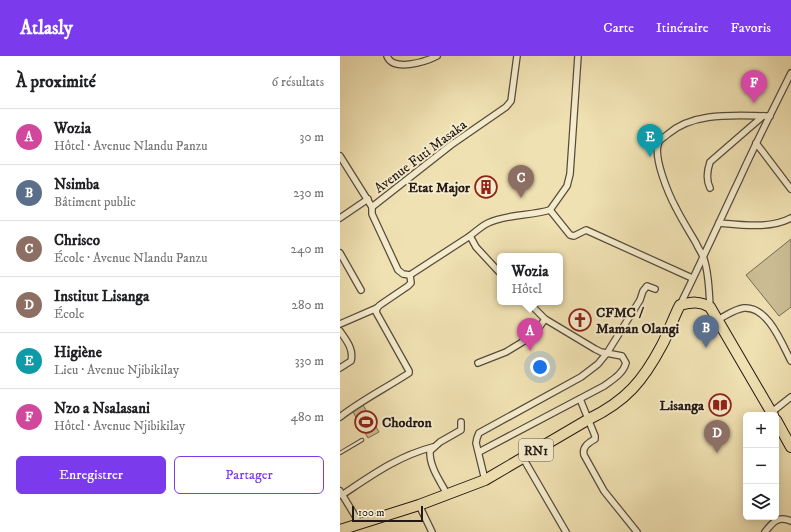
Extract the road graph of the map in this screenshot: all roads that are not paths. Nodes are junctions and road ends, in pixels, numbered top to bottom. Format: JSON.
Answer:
{"nodes":[{"id":1,"x":387,"y":56,"type":"edge"},
{"id":2,"x":436,"y":56,"type":"edge"},
{"id":3,"x":517,"y":56,"type":"edge"},
{"id":4,"x":578,"y":56,"type":"edge"},
{"id":5,"x":791,"y":73,"type":"edge"},
{"id":6,"x":763,"y":116,"type":"junction"},
{"id":7,"x":770,"y":116,"type":"junction"},
{"id":8,"x":756,"y":143,"type":"junction"},
{"id":9,"x":340,"y":156,"type":"edge"},
{"id":10,"x":710,"y":188,"type":"dead end"},
{"id":11,"x":791,"y":188,"type":"edge"},
{"id":12,"x":368,"y":199,"type":"junction"},
{"id":13,"x":372,"y":207,"type":"junction"},
{"id":14,"x":550,"y":210,"type":"junction"},
{"id":15,"x":340,"y":218,"type":"edge"},
{"id":16,"x":791,"y":218,"type":"edge"},
{"id":17,"x":719,"y":223,"type":"junction"},
{"id":18,"x":470,"y":236,"type":"junction"},
{"id":19,"x":340,"y":252,"type":"edge"},
{"id":20,"x":704,"y":257,"type":"junction"},
{"id":21,"x":497,"y":270,"type":"edge"},
{"id":22,"x":410,"y":275,"type":"junction"},
{"id":23,"x":692,"y":278,"type":"junction"},
{"id":24,"x":655,"y":289,"type":"dead end"},
{"id":25,"x":361,"y":290,"type":"dead end"},
{"id":26,"x":531,"y":305,"type":"edge"},
{"id":27,"x":680,"y":305,"type":"junction"},
{"id":28,"x":710,"y":307,"type":"junction"},
{"id":29,"x":377,"y":308,"type":"junction"},
{"id":30,"x":545,"y":319,"type":"junction"},
{"id":31,"x":719,"y":319,"type":"junction"},
{"id":32,"x":340,"y":324,"type":"edge"},
{"id":33,"x":340,"y":331,"type":"edge"},
{"id":34,"x":607,"y":354,"type":"junction"},
{"id":35,"x":791,"y":361,"type":"edge"},
{"id":36,"x":478,"y":363,"type":"dead end"},
{"id":37,"x":340,"y":368,"type":"edge"},
{"id":38,"x":791,"y":397,"type":"edge"},
{"id":39,"x":580,"y":399,"type":"junction"},
{"id":40,"x":772,"y":412,"type":"edge"},
{"id":41,"x":778,"y":412,"type":"edge"},
{"id":42,"x":340,"y":417,"type":"edge"},
{"id":43,"x":589,"y":419,"type":"junction"},
{"id":44,"x":461,"y":422,"type":"dead end"},
{"id":45,"x":779,"y":425,"type":"edge"},
{"id":46,"x":362,"y":440,"type":"dead end"},
{"id":47,"x":433,"y":447,"type":"junction"},
{"id":48,"x":791,"y":447,"type":"edge"},
{"id":49,"x":479,"y":452,"type":"junction"},
{"id":50,"x":340,"y":453,"type":"edge"},
{"id":51,"x":523,"y":458,"type":"junction"},
{"id":52,"x":485,"y":480,"type":"junction"},
{"id":53,"x":341,"y":493,"type":"edge"},
{"id":54,"x":447,"y":494,"type":"junction"},
{"id":55,"x":419,"y":505,"type":"junction"},
{"id":56,"x":791,"y":520,"type":"edge"},
{"id":57,"x":360,"y":524,"type":"junction"},
{"id":58,"x":340,"y":530,"type":"edge"},
{"id":59,"x":432,"y":532,"type":"edge"},
{"id":60,"x":566,"y":532,"type":"edge"},
{"id":61,"x":637,"y":532,"type":"edge"},
{"id":62,"x":764,"y":532,"type":"edge"}],
"edges":[{"from":1,"to":2,"type":"street"},
{"from":3,"to":13,"type":"street","name":"Avenue Futi Masaka"},
{"from":4,"to":14,"type":"street"},
{"from":5,"to":7,"type":"street"},
{"from":6,"to":7,"type":"street"},
{"from":6,"to":10,"type":"street"},
{"from":6,"to":20,"type":"street"},
{"from":7,"to":8,"type":"street"},
{"from":8,"to":11,"type":"street"},
{"from":8,"to":17,"type":"street"},
{"from":9,"to":12,"type":"street"},
{"from":12,"to":13,"type":"street"},
{"from":12,"to":15,"type":"street"},
{"from":13,"to":22,"type":"street","name":"Avenue Futi Masaka"},
{"from":14,"to":18,"type":"street"},
{"from":14,"to":23,"type":"street"},
{"from":16,"to":17,"type":"street"},
{"from":17,"to":20,"type":"street"},
{"from":18,"to":21,"type":"street"},
{"from":18,"to":22,"type":"street"},
{"from":19,"to":25,"type":"street"},
{"from":20,"to":23,"type":"street"},
{"from":20,"to":28,"type":"street"},
{"from":22,"to":29,"type":"street"},
{"from":23,"to":27,"type":"street"},
{"from":24,"to":34,"type":"street"},
{"from":26,"to":30,"type":"street"},
{"from":27,"to":28,"type":"highway"},
{"from":27,"to":43,"type":"highway","number":"RN1"},
{"from":28,"to":31,"type":"highway"},
{"from":29,"to":32,"type":"street"},
{"from":29,"to":42,"type":"street"},
{"from":30,"to":34,"type":"street"},
{"from":30,"to":36,"type":"street"},
{"from":31,"to":35,"type":"street"},
{"from":31,"to":40,"type":"highway"},
{"from":33,"to":37,"type":"street"},
{"from":34,"to":39,"type":"street"},
{"from":34,"to":49,"type":"street"},
{"from":38,"to":41,"type":"street"},
{"from":39,"to":43,"type":"street"},
{"from":39,"to":49,"type":"street"},
{"from":43,"to":51,"type":"highway","number":"RN1"},
{"from":43,"to":61,"type":"street"},
{"from":44,"to":47,"type":"street"},
{"from":45,"to":48,"type":"highway"},
{"from":46,"to":50,"type":"lane"},
{"from":47,"to":53,"type":"street"},
{"from":47,"to":54,"type":"street"},
{"from":49,"to":52,"type":"street"},
{"from":51,"to":52,"type":"highway","number":"RN1"},
{"from":51,"to":60,"type":"street"},
{"from":52,"to":54,"type":"highway","number":"RN1"},
{"from":53,"to":57,"type":"street"},
{"from":54,"to":55,"type":"highway","number":"RN1"},
{"from":55,"to":57,"type":"highway","number":"RN1"},
{"from":55,"to":59,"type":"street"},
{"from":56,"to":62,"type":"street"},
{"from":57,"to":58,"type":"highway","number":"RN1"}]}
